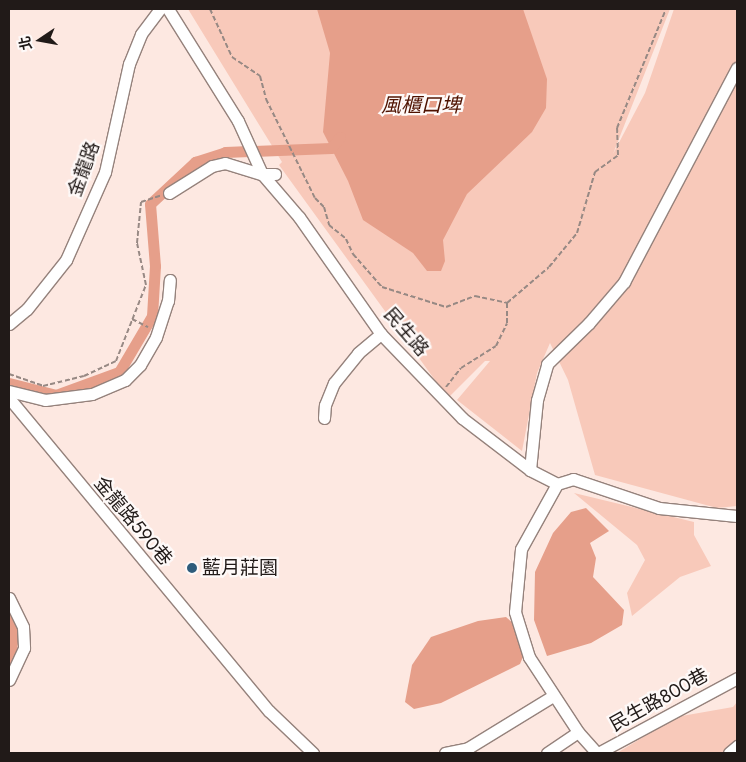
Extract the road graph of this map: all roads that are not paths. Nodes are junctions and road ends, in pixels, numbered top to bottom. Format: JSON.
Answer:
{"nodes":[{"id":1,"x":160,"y":9,"type":"edge"},
{"id":2,"x":168,"y":9,"type":"edge"},
{"id":3,"x":737,"y":68,"type":"edge"},
{"id":4,"x":262,"y":174,"type":"junction"},
{"id":5,"x":275,"y":174,"type":"dead end"},
{"id":6,"x":169,"y":193,"type":"road end"},
{"id":7,"x":170,"y":280,"type":"dead end"},
{"id":8,"x":9,"y":324,"type":"edge"},
{"id":9,"x":381,"y":334,"type":"junction"},
{"id":10,"x":9,"y":391,"type":"edge"},
{"id":11,"x":9,"y":398,"type":"edge"},
{"id":12,"x":324,"y":418,"type":"dead end"},
{"id":13,"x":530,"y":470,"type":"junction"},
{"id":14,"x":557,"y":484,"type":"junction"},
{"id":15,"x":737,"y":516,"type":"edge"},
{"id":16,"x":9,"y":598,"type":"edge"},
{"id":17,"x":737,"y":678,"type":"edge"},
{"id":18,"x":9,"y":680,"type":"edge"},
{"id":19,"x":553,"y":696,"type":"junction"},
{"id":20,"x":578,"y":732,"type":"junction"},
{"id":21,"x":737,"y":746,"type":"edge"},
{"id":22,"x":313,"y":753,"type":"edge"},
{"id":23,"x":445,"y":753,"type":"edge"},
{"id":24,"x":547,"y":753,"type":"edge"},
{"id":25,"x":597,"y":753,"type":"edge"},
{"id":26,"x":729,"y":753,"type":"edge"}],
"edges":[{"from":1,"to":8,"type":"street","name":"金龍路"},
{"from":2,"to":4,"type":"street","name":"民生路"},
{"from":3,"to":13,"type":"street"},
{"from":4,"to":5,"type":"street"},
{"from":4,"to":6,"type":"street"},
{"from":4,"to":9,"type":"street","name":"民生路"},
{"from":7,"to":10,"type":"street"},
{"from":9,"to":12,"type":"street"},
{"from":9,"to":13,"type":"street","name":"民生路"},
{"from":11,"to":22,"type":"street","name":"金龍路590巷"},
{"from":13,"to":14,"type":"street","name":"民生路"},
{"from":14,"to":15,"type":"street"},
{"from":14,"to":19,"type":"street"},
{"from":16,"to":18,"type":"street"},
{"from":17,"to":25,"type":"street","name":"民生路800巷"},
{"from":19,"to":20,"type":"street"},
{"from":19,"to":23,"type":"street"},
{"from":20,"to":24,"type":"street"},
{"from":20,"to":25,"type":"street"},
{"from":21,"to":26,"type":"street"}]}
